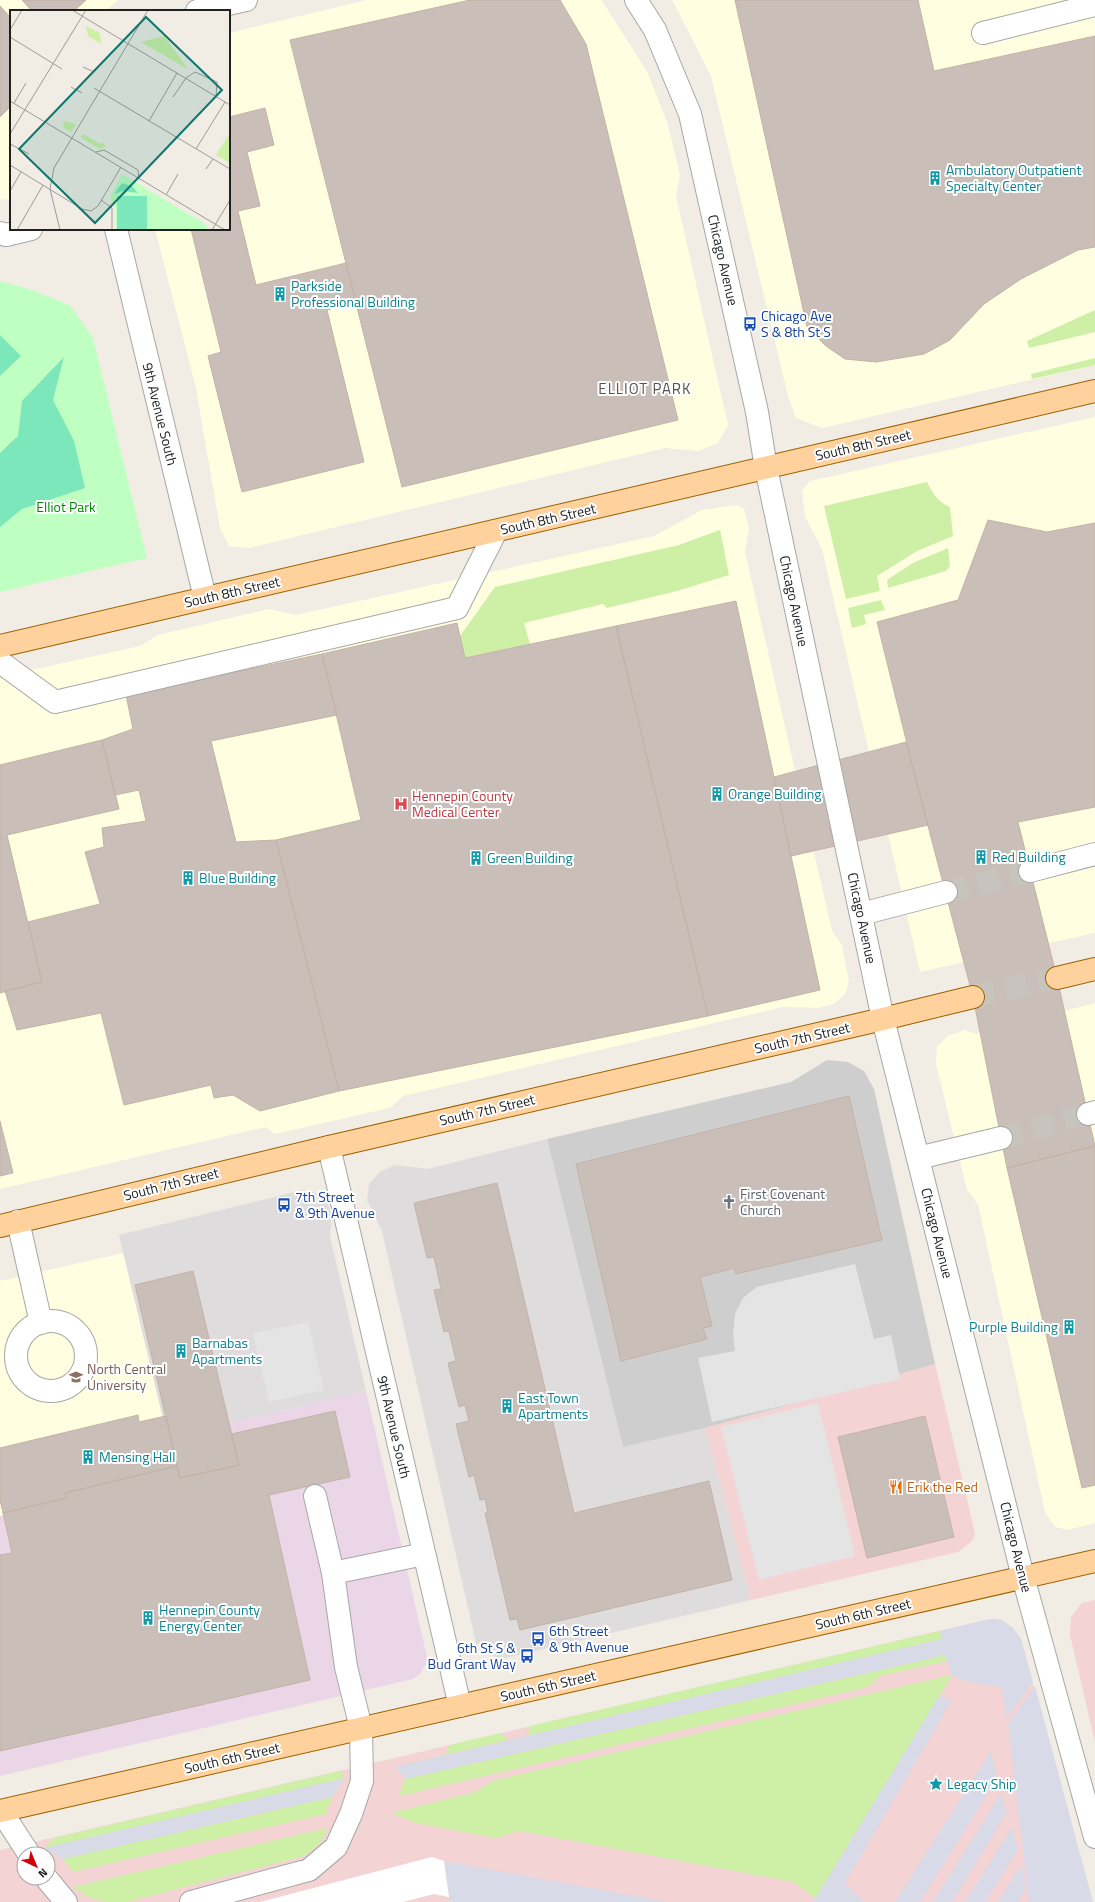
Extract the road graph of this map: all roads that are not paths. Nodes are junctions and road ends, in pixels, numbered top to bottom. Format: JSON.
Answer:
{"nodes":[{"id":1,"x":246,"y":0,"type":"edge"},
{"id":2,"x":636,"y":0,"type":"edge"},
{"id":3,"x":1095,"y":5,"type":"edge"},
{"id":4,"x":201,"y":10,"type":"edge"},
{"id":5,"x":983,"y":33,"type":"dead end"},
{"id":6,"x":27,"y":230,"type":"edge"},
{"id":7,"x":116,"y":230,"type":"edge"},
{"id":8,"x":0,"y":233,"type":"edge"},
{"id":9,"x":1095,"y":391,"type":"edge"},
{"id":10,"x":766,"y":468,"type":"junction"},
{"id":11,"x":496,"y":531,"type":"junction"},
{"id":12,"x":205,"y":598,"type":"junction"},
{"id":13,"x":0,"y":646,"type":"edge"},
{"id":14,"x":0,"y":662,"type":"edge"},
{"id":15,"x":1095,"y":854,"type":"edge"},
{"id":16,"x":1030,"y":871,"type":"tunnel mouth"},
{"id":17,"x":946,"y":892,"type":"tunnel mouth"},
{"id":18,"x":861,"y":914,"type":"junction"},
{"id":19,"x":1095,"y":969,"type":"edge"},
{"id":20,"x":1057,"y":978,"type":"tunnel mouth"},
{"id":21,"x":973,"y":996,"type":"tunnel mouth"},
{"id":22,"x":884,"y":1019,"type":"junction"},
{"id":23,"x":1001,"y":1138,"type":"tunnel mouth"},
{"id":24,"x":329,"y":1147,"type":"junction"},
{"id":25,"x":918,"y":1158,"type":"junction"},
{"id":26,"x":9,"y":1223,"type":"edge"},
{"id":27,"x":41,"y":1323,"type":"dead end"},
{"id":28,"x":315,"y":1496,"type":"dead end"},
{"id":29,"x":424,"y":1554,"type":"junction"},
{"id":30,"x":1095,"y":1561,"type":"edge"},
{"id":31,"x":333,"y":1573,"type":"junction"},
{"id":32,"x":1023,"y":1577,"type":"junction"},
{"id":33,"x":460,"y":1706,"type":"junction"},
{"id":34,"x":361,"y":1728,"type":"junction"},
{"id":35,"x":0,"y":1811,"type":"edge"},
{"id":36,"x":1095,"y":1837,"type":"edge"},
{"id":37,"x":24,"y":1846,"type":"edge"},
{"id":38,"x":53,"y":1886,"type":"edge"},
{"id":39,"x":66,"y":1902,"type":"edge"},
{"id":40,"x":192,"y":1902,"type":"edge"}],
"edges":[{"from":1,"to":4,"type":"street"},
{"from":2,"to":10,"type":"street","name":"Chicago Avenue"},
{"from":3,"to":5,"type":"street"},
{"from":6,"to":8,"type":"street"},
{"from":7,"to":12,"type":"street","name":"9th Avenue South"},
{"from":9,"to":10,"type":"main road","name":"South 8th Street"},
{"from":10,"to":11,"type":"main road","name":"South 8th Street"},
{"from":10,"to":18,"type":"street","name":"Chicago Avenue"},
{"from":11,"to":12,"type":"main road","name":"South 8th Street"},
{"from":11,"to":14,"type":"street"},
{"from":12,"to":13,"type":"main road","name":"South 8th Street"},
{"from":15,"to":16,"type":"street"},
{"from":17,"to":18,"type":"street"},
{"from":18,"to":22,"type":"street","name":"Chicago Avenue"},
{"from":19,"to":20,"type":"main road"},
{"from":21,"to":22,"type":"main road","name":"South 7th Street"},
{"from":22,"to":24,"type":"main road","name":"South 7th Street"},
{"from":22,"to":25,"type":"street","name":"Chicago Avenue"},
{"from":23,"to":25,"type":"street"},
{"from":24,"to":26,"type":"main road","name":"South 7th Street"},
{"from":24,"to":29,"type":"street","name":"9th Avenue South"},
{"from":25,"to":32,"type":"street","name":"Chicago Avenue"},
{"from":26,"to":27,"type":"street"},
{"from":28,"to":31,"type":"street"},
{"from":29,"to":31,"type":"street"},
{"from":29,"to":33,"type":"street","name":"9th Avenue South"},
{"from":30,"to":32,"type":"main road","name":"South 6th Street"},
{"from":31,"to":34,"type":"street"},
{"from":32,"to":33,"type":"main road","name":"South 6th Street"},
{"from":32,"to":36,"type":"street","name":"Chicago Avenue"},
{"from":33,"to":34,"type":"main road","name":"South 6th Street"},
{"from":34,"to":35,"type":"main road","name":"South 6th Street"},
{"from":34,"to":40,"type":"street"},
{"from":35,"to":37,"type":"street"},
{"from":38,"to":39,"type":"street"}]}
